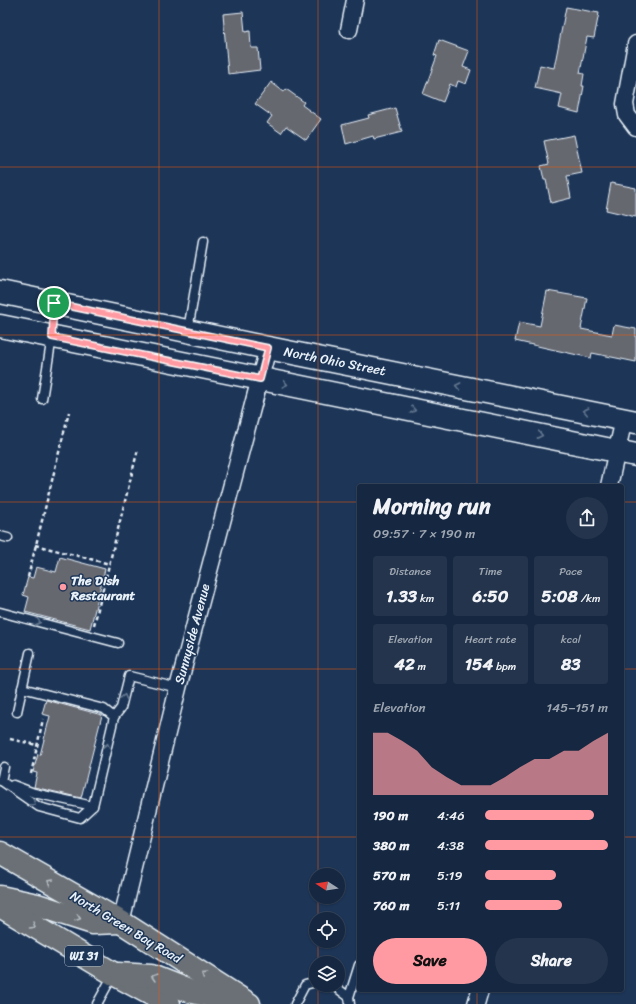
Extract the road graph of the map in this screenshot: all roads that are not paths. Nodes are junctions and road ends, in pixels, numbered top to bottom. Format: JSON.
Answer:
{"nodes":[{"id":1,"x":355,"y":0,"type":"edge"},
{"id":2,"x":348,"y":30,"type":"dead end"},
{"id":3,"x":636,"y":44,"type":"edge"},
{"id":4,"x":633,"y":122,"type":"edge"},
{"id":5,"x":203,"y":242,"type":"dead end"},
{"id":6,"x":0,"y":292,"type":"edge"},
{"id":7,"x":54,"y":303,"type":"junction"},
{"id":8,"x":0,"y":326,"type":"edge"},
{"id":9,"x":188,"y":331,"type":"junction"},
{"id":10,"x":52,"y":337,"type":"junction"},
{"id":11,"x":268,"y":348,"type":"junction"},
{"id":12,"x":260,"y":379,"type":"junction"},
{"id":13,"x":42,"y":399,"type":"dead end"},
{"id":14,"x":630,"y":421,"type":"edge"},
{"id":15,"x":627,"y":453,"type":"edge"},
{"id":16,"x":610,"y":484,"type":"edge"},
{"id":17,"x":0,"y":612,"type":"edge"},
{"id":18,"x":118,"y":643,"type":"dead end"},
{"id":19,"x":30,"y":653,"type":"dead end"},
{"id":20,"x":22,"y":688,"type":"junction"},
{"id":21,"x":178,"y":688,"type":"junction"},
{"id":22,"x":17,"y":712,"type":"dead end"},
{"id":23,"x":114,"y":717,"type":"junction"},
{"id":24,"x":4,"y":767,"type":"dead end"},
{"id":25,"x":0,"y":780,"type":"edge"},
{"id":26,"x":93,"y":806,"type":"junction"},
{"id":27,"x":0,"y":853,"type":"edge"},
{"id":28,"x":0,"y":897,"type":"edge"},
{"id":29,"x":0,"y":906,"type":"edge"},
{"id":30,"x":121,"y":922,"type":"junction"},
{"id":31,"x":357,"y":973,"type":"edge"},
{"id":32,"x":114,"y":974,"type":"junction"},
{"id":33,"x":309,"y":984,"type":"edge"},
{"id":34,"x":341,"y":992,"type":"edge"},
{"id":35,"x":479,"y":992,"type":"edge"},
{"id":36,"x":350,"y":1000,"type":"edge"},
{"id":37,"x":97,"y":1004,"type":"edge"},
{"id":38,"x":169,"y":1004,"type":"edge"},
{"id":39,"x":245,"y":1004,"type":"edge"},
{"id":40,"x":249,"y":1004,"type":"edge"},
{"id":41,"x":295,"y":1004,"type":"edge"},
{"id":42,"x":476,"y":1004,"type":"edge"}],
"edges":[{"from":1,"to":2,"type":"street"},
{"from":3,"to":4,"type":"street"},
{"from":5,"to":9,"type":"lane"},
{"from":6,"to":7,"type":"street","name":"North Ohio Street"},
{"from":7,"to":9,"type":"street","name":"North Ohio Street"},
{"from":7,"to":10,"type":"street"},
{"from":8,"to":10,"type":"street"},
{"from":9,"to":11,"type":"street","name":"North Ohio Street"},
{"from":10,"to":12,"type":"street"},
{"from":10,"to":13,"type":"lane"},
{"from":11,"to":12,"type":"street","name":"Sunnyside Avenue"},
{"from":14,"to":11,"type":"street","name":"North Ohio Street","one_way":true},
{"from":12,"to":15,"type":"street","one_way":true},
{"from":12,"to":21,"type":"street","name":"Sunnyside Avenue"},
{"from":14,"to":15,"type":"street"},
{"from":15,"to":16,"type":"street"},
{"from":17,"to":18,"type":"lane","one_way":true},
{"from":19,"to":20,"type":"lane"},
{"from":20,"to":22,"type":"lane"},
{"from":20,"to":23,"type":"lane"},
{"from":23,"to":21,"type":"lane","one_way":true},
{"from":21,"to":30,"type":"street","name":"Sunnyside Avenue"},
{"from":26,"to":23,"type":"lane","one_way":true},
{"from":24,"to":25,"type":"lane"},
{"from":25,"to":26,"type":"lane"},
{"from":25,"to":26,"type":"lane","one_way":true},
{"from":30,"to":27,"type":"main road","name":"North Green Bay Road","one_way":true},
{"from":28,"to":30,"type":"main road","one_way":true},
{"from":29,"to":32,"type":"main road","number":"WI 31","one_way":true},
{"from":40,"to":30,"type":"main road","name":"North Green Bay Road","one_way":true},
{"from":31,"to":36,"type":"lane"},
{"from":32,"to":37,"type":"lane"},
{"from":32,"to":38,"type":"main road","number":"WI 31"},
{"from":39,"to":32,"type":"main road","one_way":true},
{"from":33,"to":41,"type":"lane"},
{"from":34,"to":36,"type":"lane"},
{"from":35,"to":42,"type":"street"}]}
